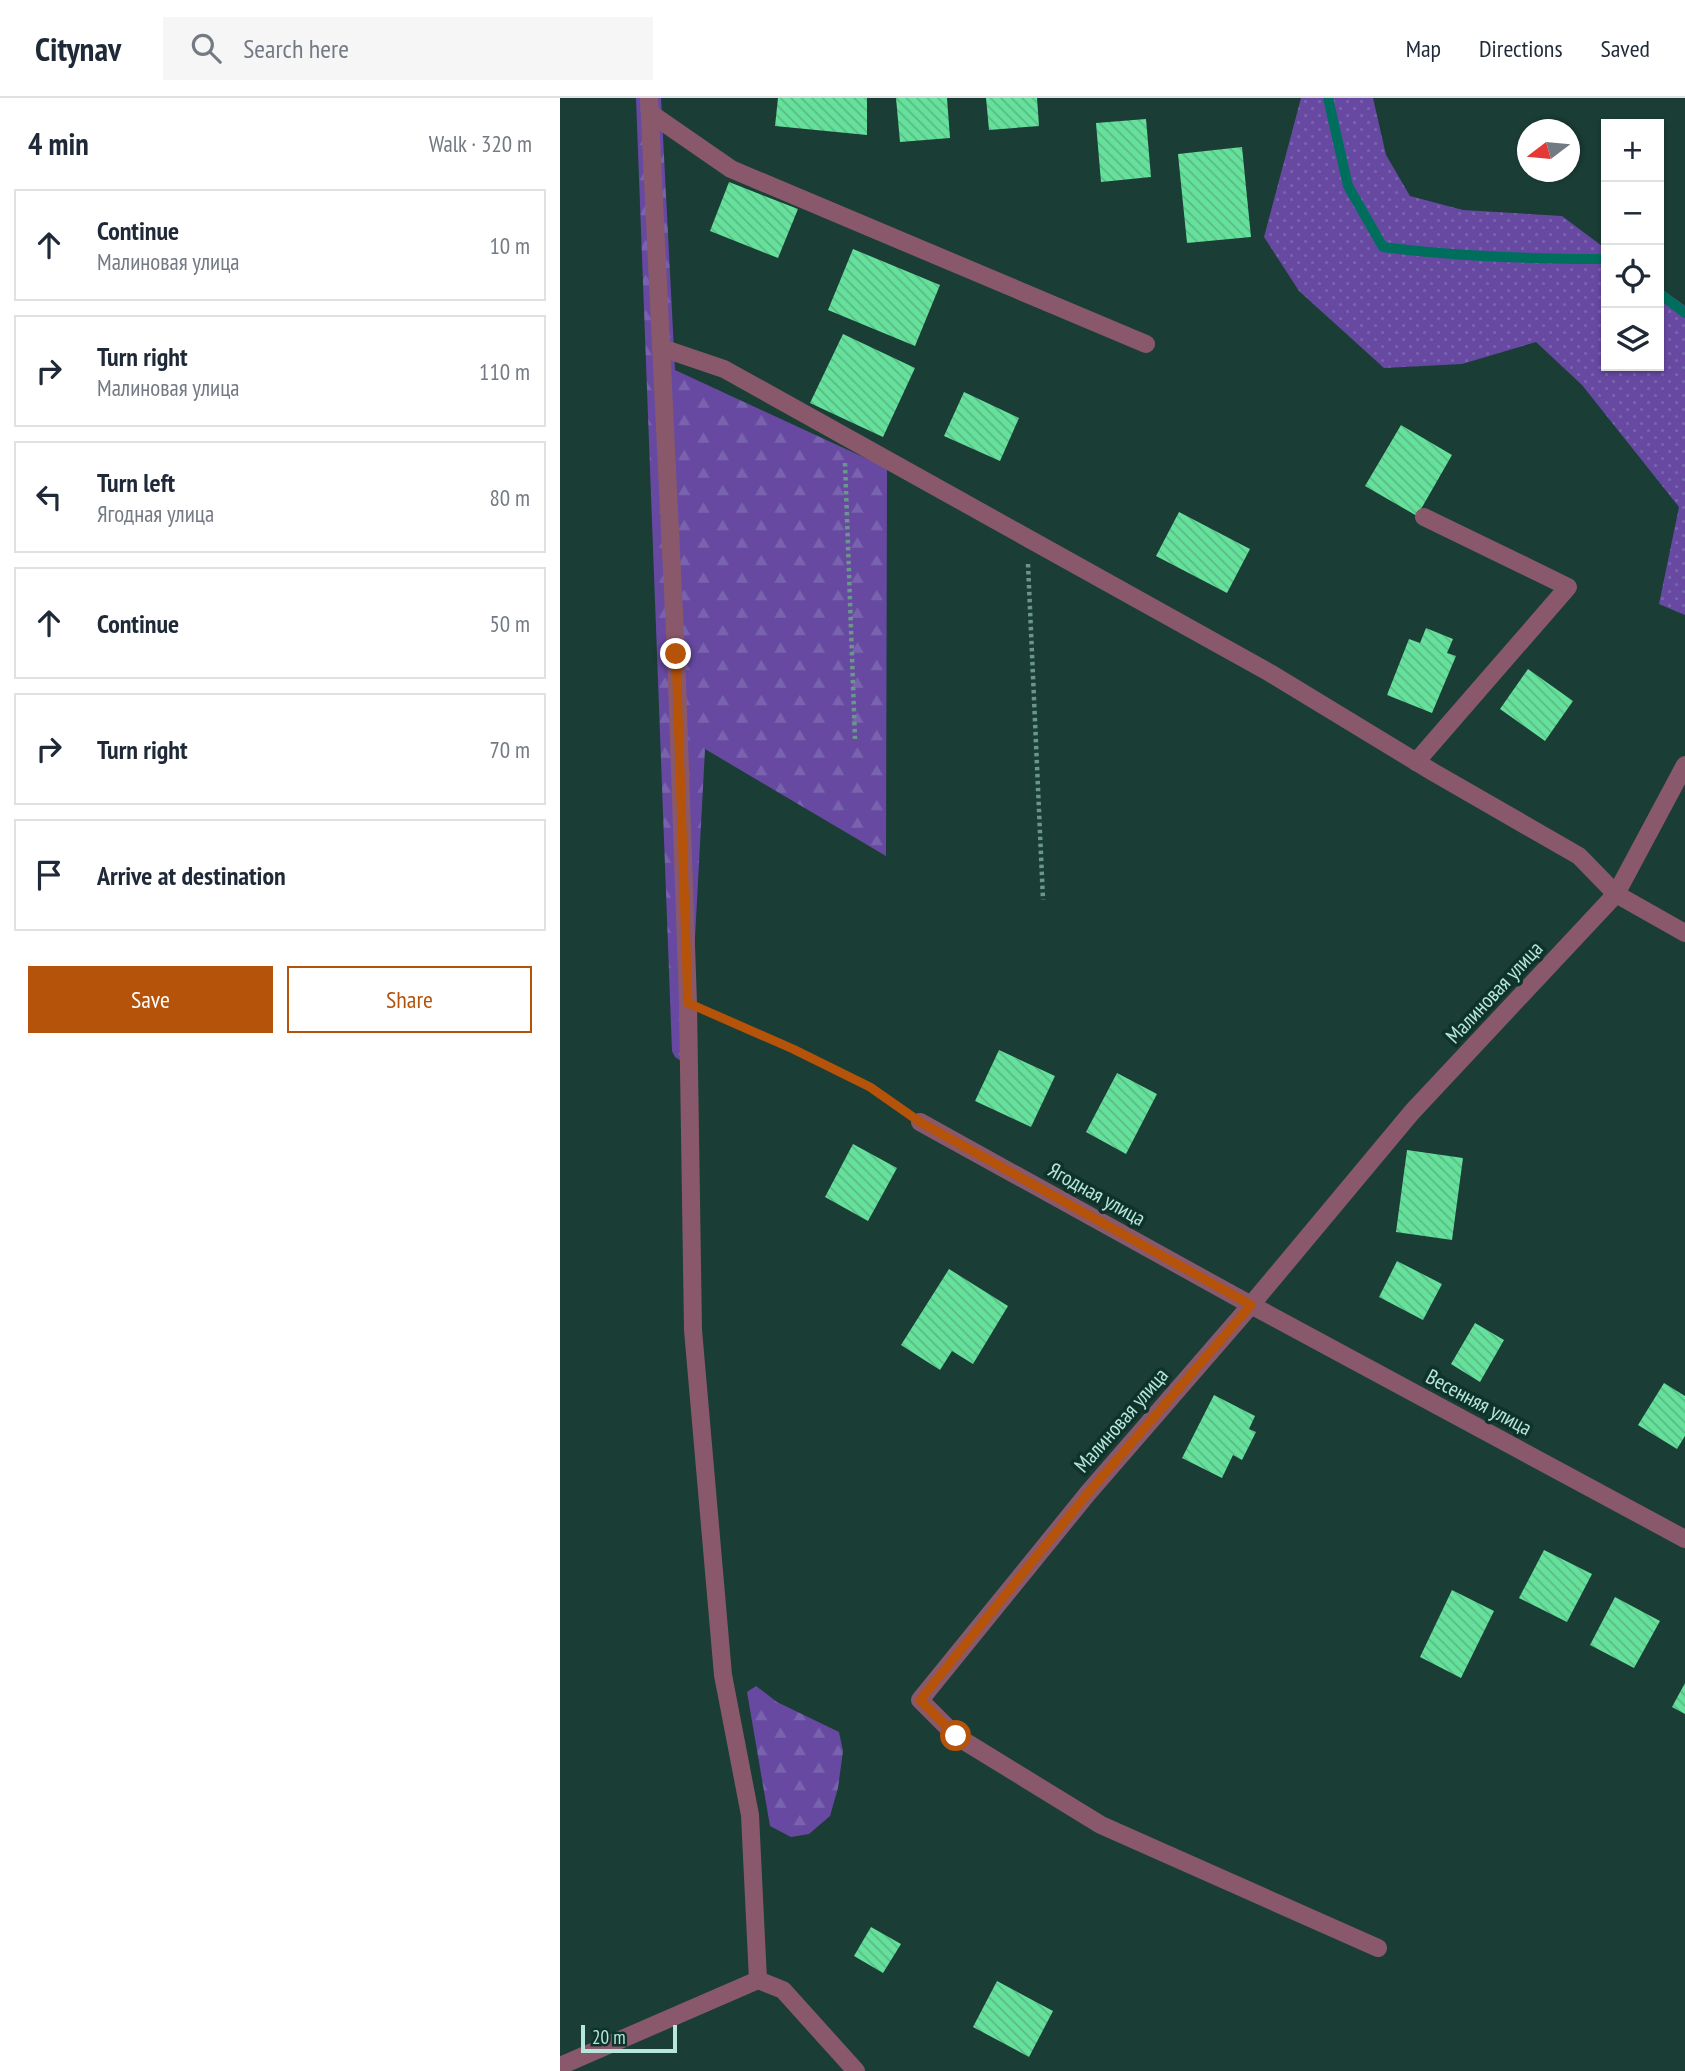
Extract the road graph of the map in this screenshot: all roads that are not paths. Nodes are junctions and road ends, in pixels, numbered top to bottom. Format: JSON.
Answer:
{"nodes":[{"id":1,"x":650,"y":105,"type":"edge"},
{"id":2,"x":1146,"y":344,"type":"dead end"},
{"id":3,"x":662,"y":348,"type":"junction"},
{"id":4,"x":1424,"y":517,"type":"dead end"},
{"id":5,"x":1416,"y":762,"type":"junction"},
{"id":6,"x":1685,"y":765,"type":"edge"},
{"id":7,"x":1616,"y":894,"type":"junction"},
{"id":8,"x":1685,"y":933,"type":"edge"},
{"id":9,"x":920,"y":1122,"type":"road end"},
{"id":10,"x":1251,"y":1305,"type":"junction"},
{"id":11,"x":1685,"y":1539,"type":"edge"},
{"id":12,"x":1378,"y":1948,"type":"dead end"},
{"id":13,"x":758,"y":1980,"type":"junction"},
{"id":14,"x":560,"y":2066,"type":"edge"},
{"id":15,"x":856,"y":2071,"type":"edge"}],
"edges":[{"from":1,"to":2,"type":"street"},
{"from":1,"to":3,"type":"street"},
{"from":3,"to":5,"type":"street"},
{"from":3,"to":13,"type":"street"},
{"from":4,"to":5,"type":"street"},
{"from":5,"to":7,"type":"street"},
{"from":6,"to":7,"type":"street","name":"Малиновая улица"},
{"from":7,"to":8,"type":"street"},
{"from":7,"to":10,"type":"street","name":"Малиновая улица"},
{"from":9,"to":10,"type":"street","name":"Ягодная улица"},
{"from":10,"to":11,"type":"street","name":"Весенняя улица"},
{"from":10,"to":12,"type":"street","name":"Малиновая улица"},
{"from":13,"to":14,"type":"street"},
{"from":13,"to":15,"type":"street"}]}
